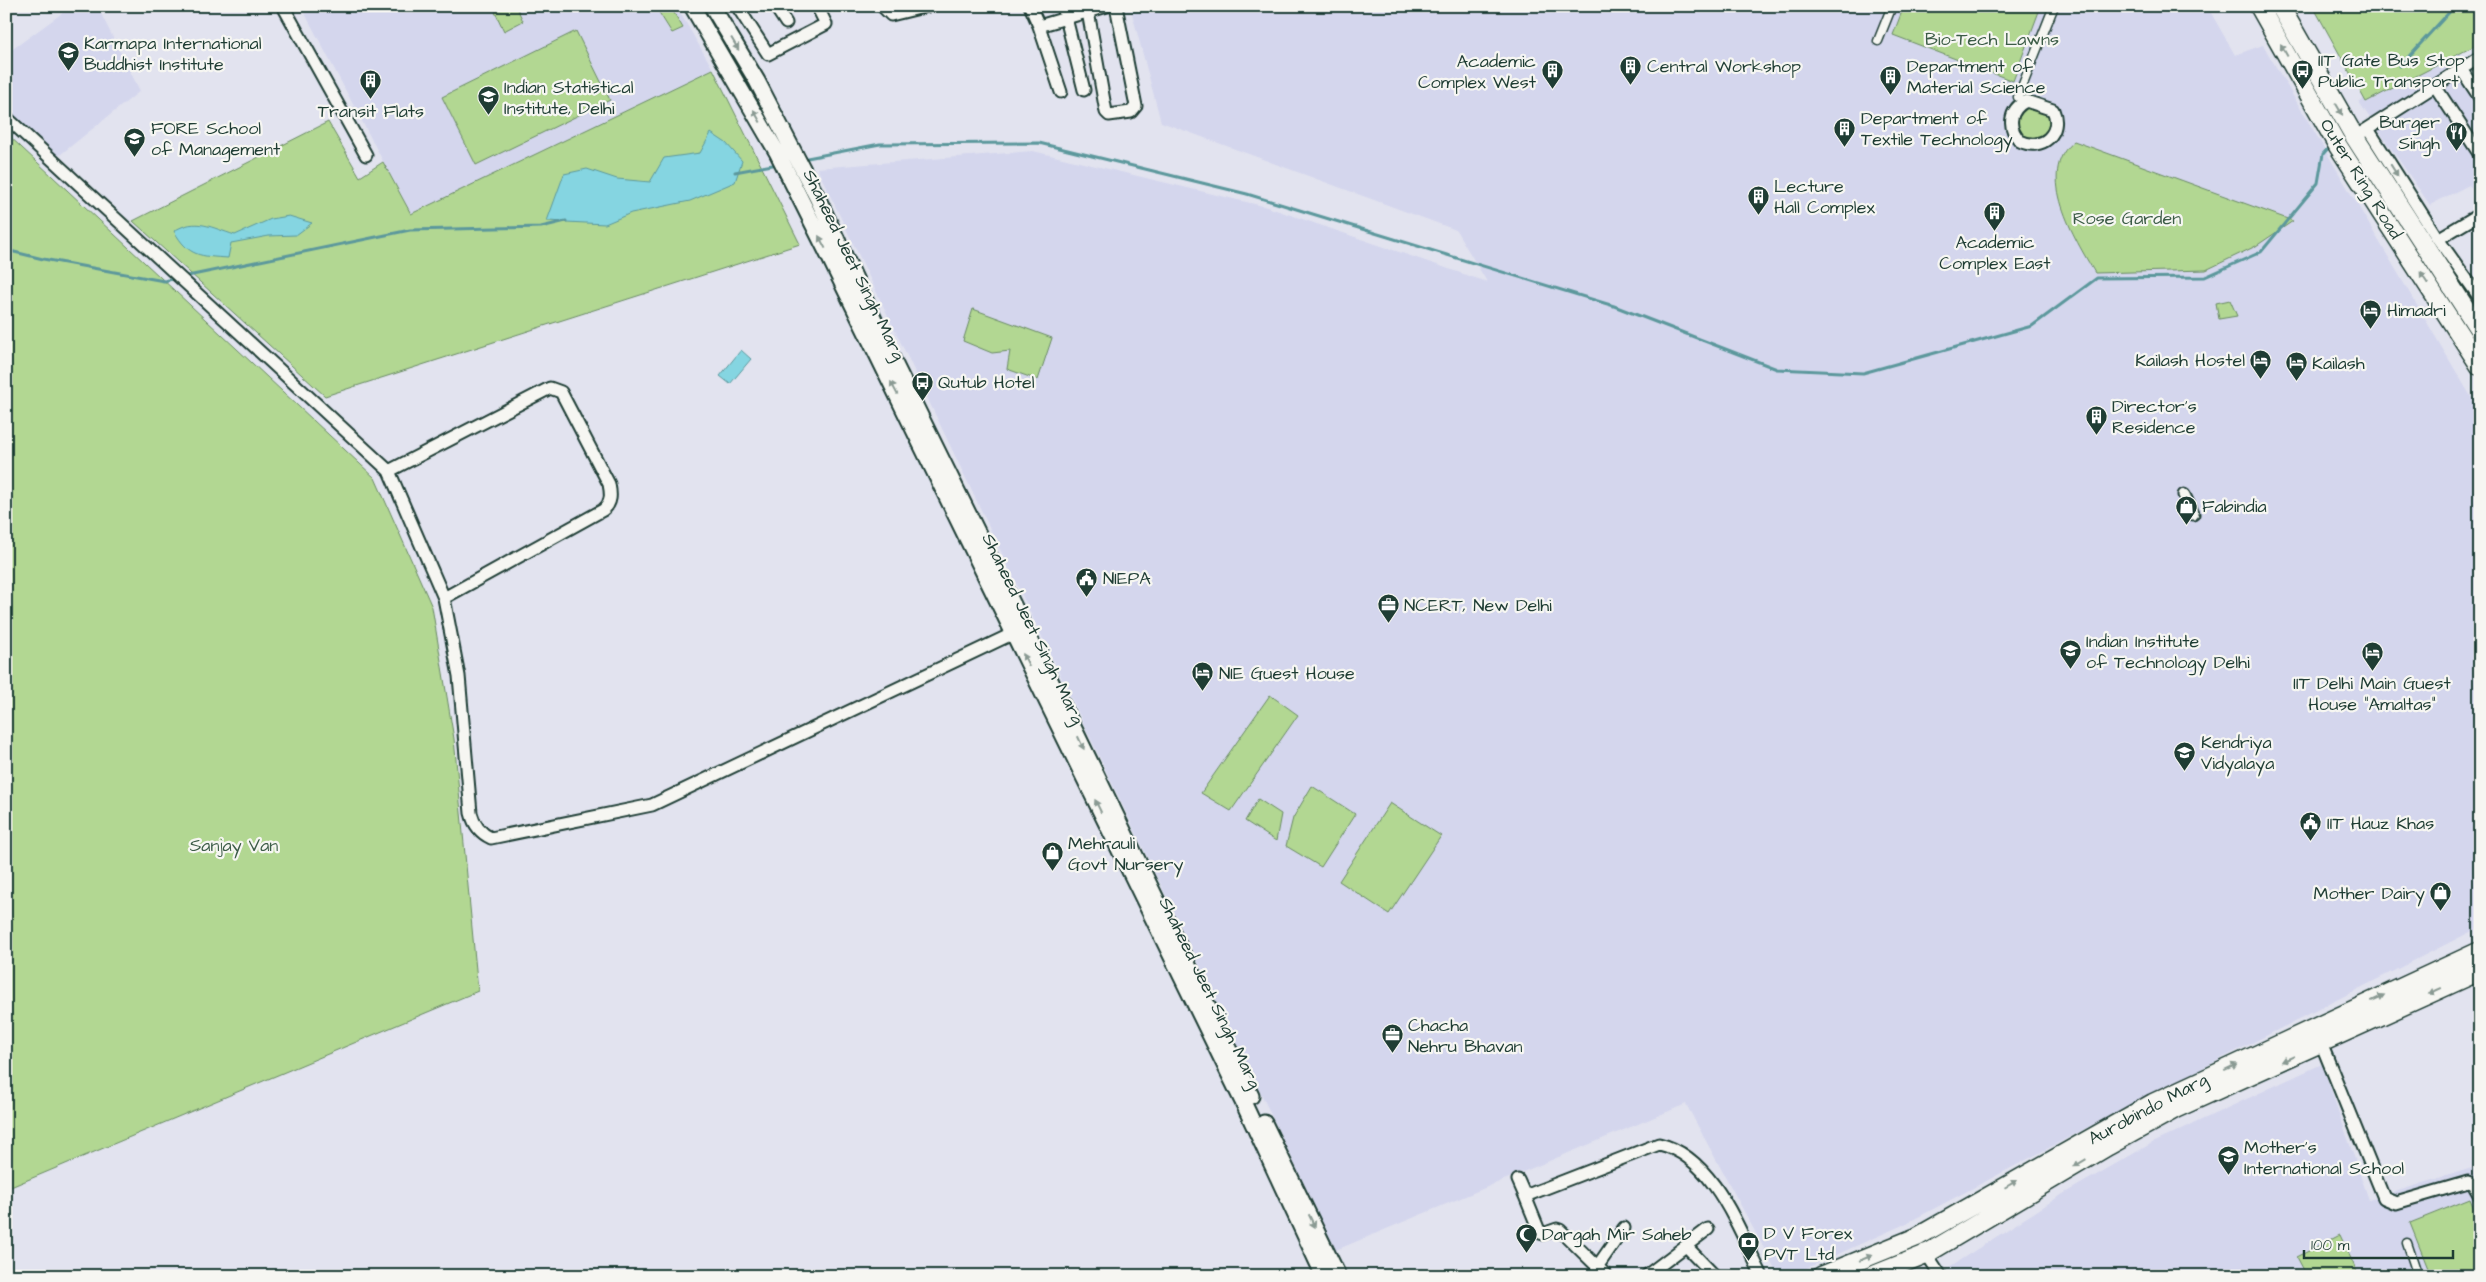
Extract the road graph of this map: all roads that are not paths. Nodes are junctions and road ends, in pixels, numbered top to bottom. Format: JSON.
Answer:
{"nodes":[{"id":1,"x":283,"y":6,"type":"edge"},
{"id":2,"x":692,"y":6,"type":"edge"},
{"id":3,"x":712,"y":6,"type":"edge"},
{"id":4,"x":737,"y":6,"type":"edge"},
{"id":5,"x":775,"y":6,"type":"edge"},
{"id":6,"x":817,"y":6,"type":"edge"},
{"id":7,"x":882,"y":6,"type":"edge"},
{"id":8,"x":928,"y":6,"type":"edge"},
{"id":9,"x":1030,"y":6,"type":"edge"},
{"id":10,"x":1107,"y":6,"type":"edge"},
{"id":11,"x":1116,"y":6,"type":"edge"},
{"id":12,"x":1892,"y":6,"type":"edge"},
{"id":13,"x":2054,"y":6,"type":"edge"},
{"id":14,"x":2259,"y":6,"type":"edge"},
{"id":15,"x":2280,"y":6,"type":"edge"},
{"id":16,"x":1087,"y":9,"type":"edge"},
{"id":17,"x":1064,"y":12,"type":"edge"},
{"id":18,"x":786,"y":23,"type":"dead end"},
{"id":19,"x":1039,"y":26,"type":"junction"},
{"id":20,"x":1878,"y":41,"type":"dead end"},
{"id":21,"x":2480,"y":56,"type":"edge"},
{"id":22,"x":2461,"y":69,"type":"junction"},
{"id":23,"x":2435,"y":86,"type":"junction"},
{"id":24,"x":1084,"y":90,"type":"dead end"},
{"id":25,"x":1061,"y":92,"type":"dead end"},
{"id":26,"x":2018,"y":97,"type":"dead end"},
{"id":27,"x":2480,"y":98,"type":"edge"},
{"id":28,"x":6,"y":117,"type":"edge"},
{"id":29,"x":2361,"y":132,"type":"junction"},
{"id":30,"x":366,"y":155,"type":"dead end"},
{"id":31,"x":2480,"y":155,"type":"edge"},
{"id":32,"x":790,"y":162,"type":"junction"},
{"id":33,"x":2397,"y":189,"type":"junction"},
{"id":34,"x":2480,"y":214,"type":"edge"},
{"id":35,"x":2438,"y":239,"type":"junction"},
{"id":36,"x":2480,"y":298,"type":"edge"},
{"id":37,"x":2476,"y":319,"type":"edge"},
{"id":38,"x":2480,"y":366,"type":"edge"},
{"id":39,"x":389,"y":471,"type":"junction"},
{"id":40,"x":2184,"y":495,"type":"dead end"},
{"id":41,"x":2193,"y":514,"type":"dead end"},
{"id":42,"x":444,"y":598,"type":"junction"},
{"id":43,"x":1012,"y":634,"type":"junction"},
{"id":44,"x":2480,"y":951,"type":"edge"},
{"id":45,"x":2480,"y":971,"type":"edge"},
{"id":46,"x":2321,"y":1043,"type":"junction"},
{"id":47,"x":1518,"y":1180,"type":"dead end"},
{"id":48,"x":1525,"y":1196,"type":"junction"},
{"id":49,"x":2480,"y":1196,"type":"edge"},
{"id":50,"x":1624,"y":1228,"type":"dead end"},
{"id":51,"x":1708,"y":1229,"type":"dead end"},
{"id":52,"x":1917,"y":1237,"type":"junction"},
{"id":53,"x":2407,"y":1243,"type":"dead end"},
{"id":54,"x":1686,"y":1246,"type":"junction"},
{"id":55,"x":1926,"y":1254,"type":"junction"},
{"id":56,"x":1597,"y":1267,"type":"junction"},
{"id":57,"x":1324,"y":1276,"type":"edge"},
{"id":58,"x":1338,"y":1276,"type":"edge"},
{"id":59,"x":1607,"y":1276,"type":"edge"},
{"id":60,"x":1646,"y":1276,"type":"edge"},
{"id":61,"x":1715,"y":1276,"type":"edge"},
{"id":62,"x":1762,"y":1276,"type":"edge"},
{"id":63,"x":1821,"y":1276,"type":"edge"},
{"id":64,"x":1871,"y":1276,"type":"edge"},
{"id":65,"x":1941,"y":1276,"type":"edge"},
{"id":66,"x":2418,"y":1276,"type":"edge"}],
"edges":[{"from":1,"to":30,"type":"street"},
{"from":32,"to":2,"type":"main road","name":"Shaheed Jeet Singh Marg","one_way":true},
{"from":3,"to":32,"type":"main road","name":"Shaheed Jeet Singh Marg","one_way":true},
{"from":4,"to":6,"type":"street"},
{"from":5,"to":18,"type":"street"},
{"from":7,"to":8,"type":"street"},
{"from":9,"to":19,"type":"street"},
{"from":10,"to":16,"type":"street"},
{"from":11,"to":16,"type":"street"},
{"from":12,"to":20,"type":"street"},
{"from":13,"to":26,"type":"street"},
{"from":38,"to":14,"type":"main road","name":"Outer Ring Road","one_way":true},
{"from":15,"to":29,"type":"main road","name":"Outer Ring Road","one_way":true},
{"from":16,"to":17,"type":"street"},
{"from":17,"to":19,"type":"street"},
{"from":17,"to":24,"type":"street"},
{"from":19,"to":25,"type":"street"},
{"from":21,"to":22,"type":"street"},
{"from":22,"to":23,"type":"street"},
{"from":22,"to":27,"type":"street"},
{"from":23,"to":29,"type":"street"},
{"from":23,"to":31,"type":"street"},
{"from":28,"to":39,"type":"street"},
{"from":29,"to":33,"type":"main road","name":"Outer Ring Road","one_way":true},
{"from":43,"to":32,"type":"main road","name":"Shaheed Jeet Singh Marg","one_way":true},
{"from":32,"to":58,"type":"main road","name":"Shaheed Jeet Singh Marg","one_way":true},
{"from":33,"to":35,"type":"street"},
{"from":33,"to":37,"type":"main road","name":"Outer Ring Road"},
{"from":34,"to":35,"type":"street"},
{"from":35,"to":36,"type":"street"},
{"from":39,"to":42,"type":"street"},
{"from":39,"to":42,"type":"street"},
{"from":40,"to":41,"type":"street"},
{"from":42,"to":43,"type":"street"},
{"from":57,"to":43,"type":"main road","name":"Shaheed Jeet Singh Marg","one_way":true},
{"from":52,"to":44,"type":"main road","name":"Aurobindo Marg","one_way":true},
{"from":45,"to":46,"type":"main road","name":"Aurobindo Marg","one_way":true},
{"from":46,"to":49,"type":"street"},
{"from":46,"to":55,"type":"main road","name":"Aurobindo Marg","one_way":true},
{"from":47,"to":48,"type":"street"},
{"from":48,"to":56,"type":"street"},
{"from":48,"to":62,"type":"street"},
{"from":50,"to":56,"type":"street"},
{"from":51,"to":54,"type":"street"},
{"from":52,"to":55,"type":"street"},
{"from":63,"to":52,"type":"main road","name":"Aurobindo Marg","one_way":true},
{"from":53,"to":66,"type":"street"},
{"from":54,"to":60,"type":"street"},
{"from":54,"to":61,"type":"street"},
{"from":55,"to":64,"type":"main road","name":"Aurobindo Marg"},
{"from":55,"to":65,"type":"street"},
{"from":56,"to":59,"type":"street"}]}
